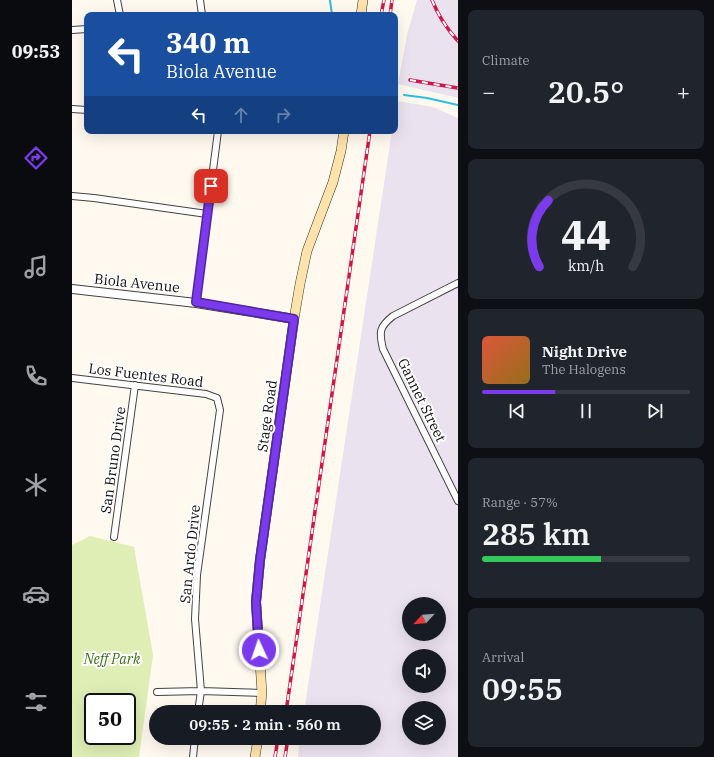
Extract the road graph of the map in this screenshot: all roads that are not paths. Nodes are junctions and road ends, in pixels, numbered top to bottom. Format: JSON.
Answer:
{"nodes":[{"id":1,"x":117,"y":0,"type":"edge"},
{"id":2,"x":200,"y":0,"type":"edge"},
{"id":3,"x":363,"y":0,"type":"edge"},
{"id":4,"x":119,"y":12,"type":"edge"},
{"id":5,"x":202,"y":12,"type":"edge"},
{"id":6,"x":361,"y":12,"type":"edge"},
{"id":7,"x":84,"y":29,"type":"edge"},
{"id":8,"x":72,"y":30,"type":"edge"},
{"id":9,"x":72,"y":109,"type":"edge"},
{"id":10,"x":84,"y":110,"type":"edge"},
{"id":11,"x":218,"y":134,"type":"edge"},
{"id":12,"x":344,"y":134,"type":"edge"},
{"id":13,"x":72,"y":196,"type":"edge"},
{"id":14,"x":207,"y":214,"type":"junction"},
{"id":15,"x":458,"y":283,"type":"edge"},
{"id":16,"x":72,"y":289,"type":"edge"},
{"id":17,"x":196,"y":302,"type":"junction"},
{"id":18,"x":294,"y":319,"type":"junction"},
{"id":19,"x":72,"y":378,"type":"edge"},
{"id":20,"x":135,"y":385,"type":"junction"},
{"id":21,"x":217,"y":398,"type":"joint"},
{"id":22,"x":458,"y":500,"type":"edge"},
{"id":23,"x":114,"y":538,"type":"dead end"},
{"id":24,"x":201,"y":691,"type":"junction"},
{"id":25,"x":157,"y":692,"type":"dead end"},
{"id":26,"x":262,"y":693,"type":"junction"},
{"id":27,"x":199,"y":705,"type":"edge"},
{"id":28,"x":261,"y":705,"type":"edge"},
{"id":29,"x":194,"y":745,"type":"edge"},
{"id":30,"x":257,"y":745,"type":"edge"},
{"id":31,"x":193,"y":757,"type":"edge"},
{"id":32,"x":255,"y":757,"type":"edge"}],
"edges":[{"from":1,"to":4,"type":"street"},
{"from":2,"to":5,"type":"street"},
{"from":3,"to":6,"type":"main road"},
{"from":7,"to":8,"type":"street"},
{"from":9,"to":10,"type":"street"},
{"from":11,"to":14,"type":"street"},
{"from":12,"to":18,"type":"main road","name":"Stage Road"},
{"from":13,"to":14,"type":"street"},
{"from":14,"to":17,"type":"street"},
{"from":15,"to":22,"type":"street","name":"Gannet Street"},
{"from":16,"to":17,"type":"street","name":"Biola Avenue"},
{"from":17,"to":18,"type":"street","name":"Biola Avenue"},
{"from":18,"to":26,"type":"main road","name":"Stage Road"},
{"from":19,"to":20,"type":"street","name":"Los Fuentes Road"},
{"from":20,"to":21,"type":"street","name":"Los Fuentes Road"},
{"from":20,"to":23,"type":"street","name":"San Bruno Drive"},
{"from":21,"to":24,"type":"street","name":"San Ardo Drive"},
{"from":24,"to":25,"type":"street"},
{"from":24,"to":26,"type":"street"},
{"from":24,"to":27,"type":"street","name":"San Ardo Drive"},
{"from":26,"to":28,"type":"main road","name":"Stage Road"},
{"from":29,"to":31,"type":"street"},
{"from":30,"to":32,"type":"main road"}]}
